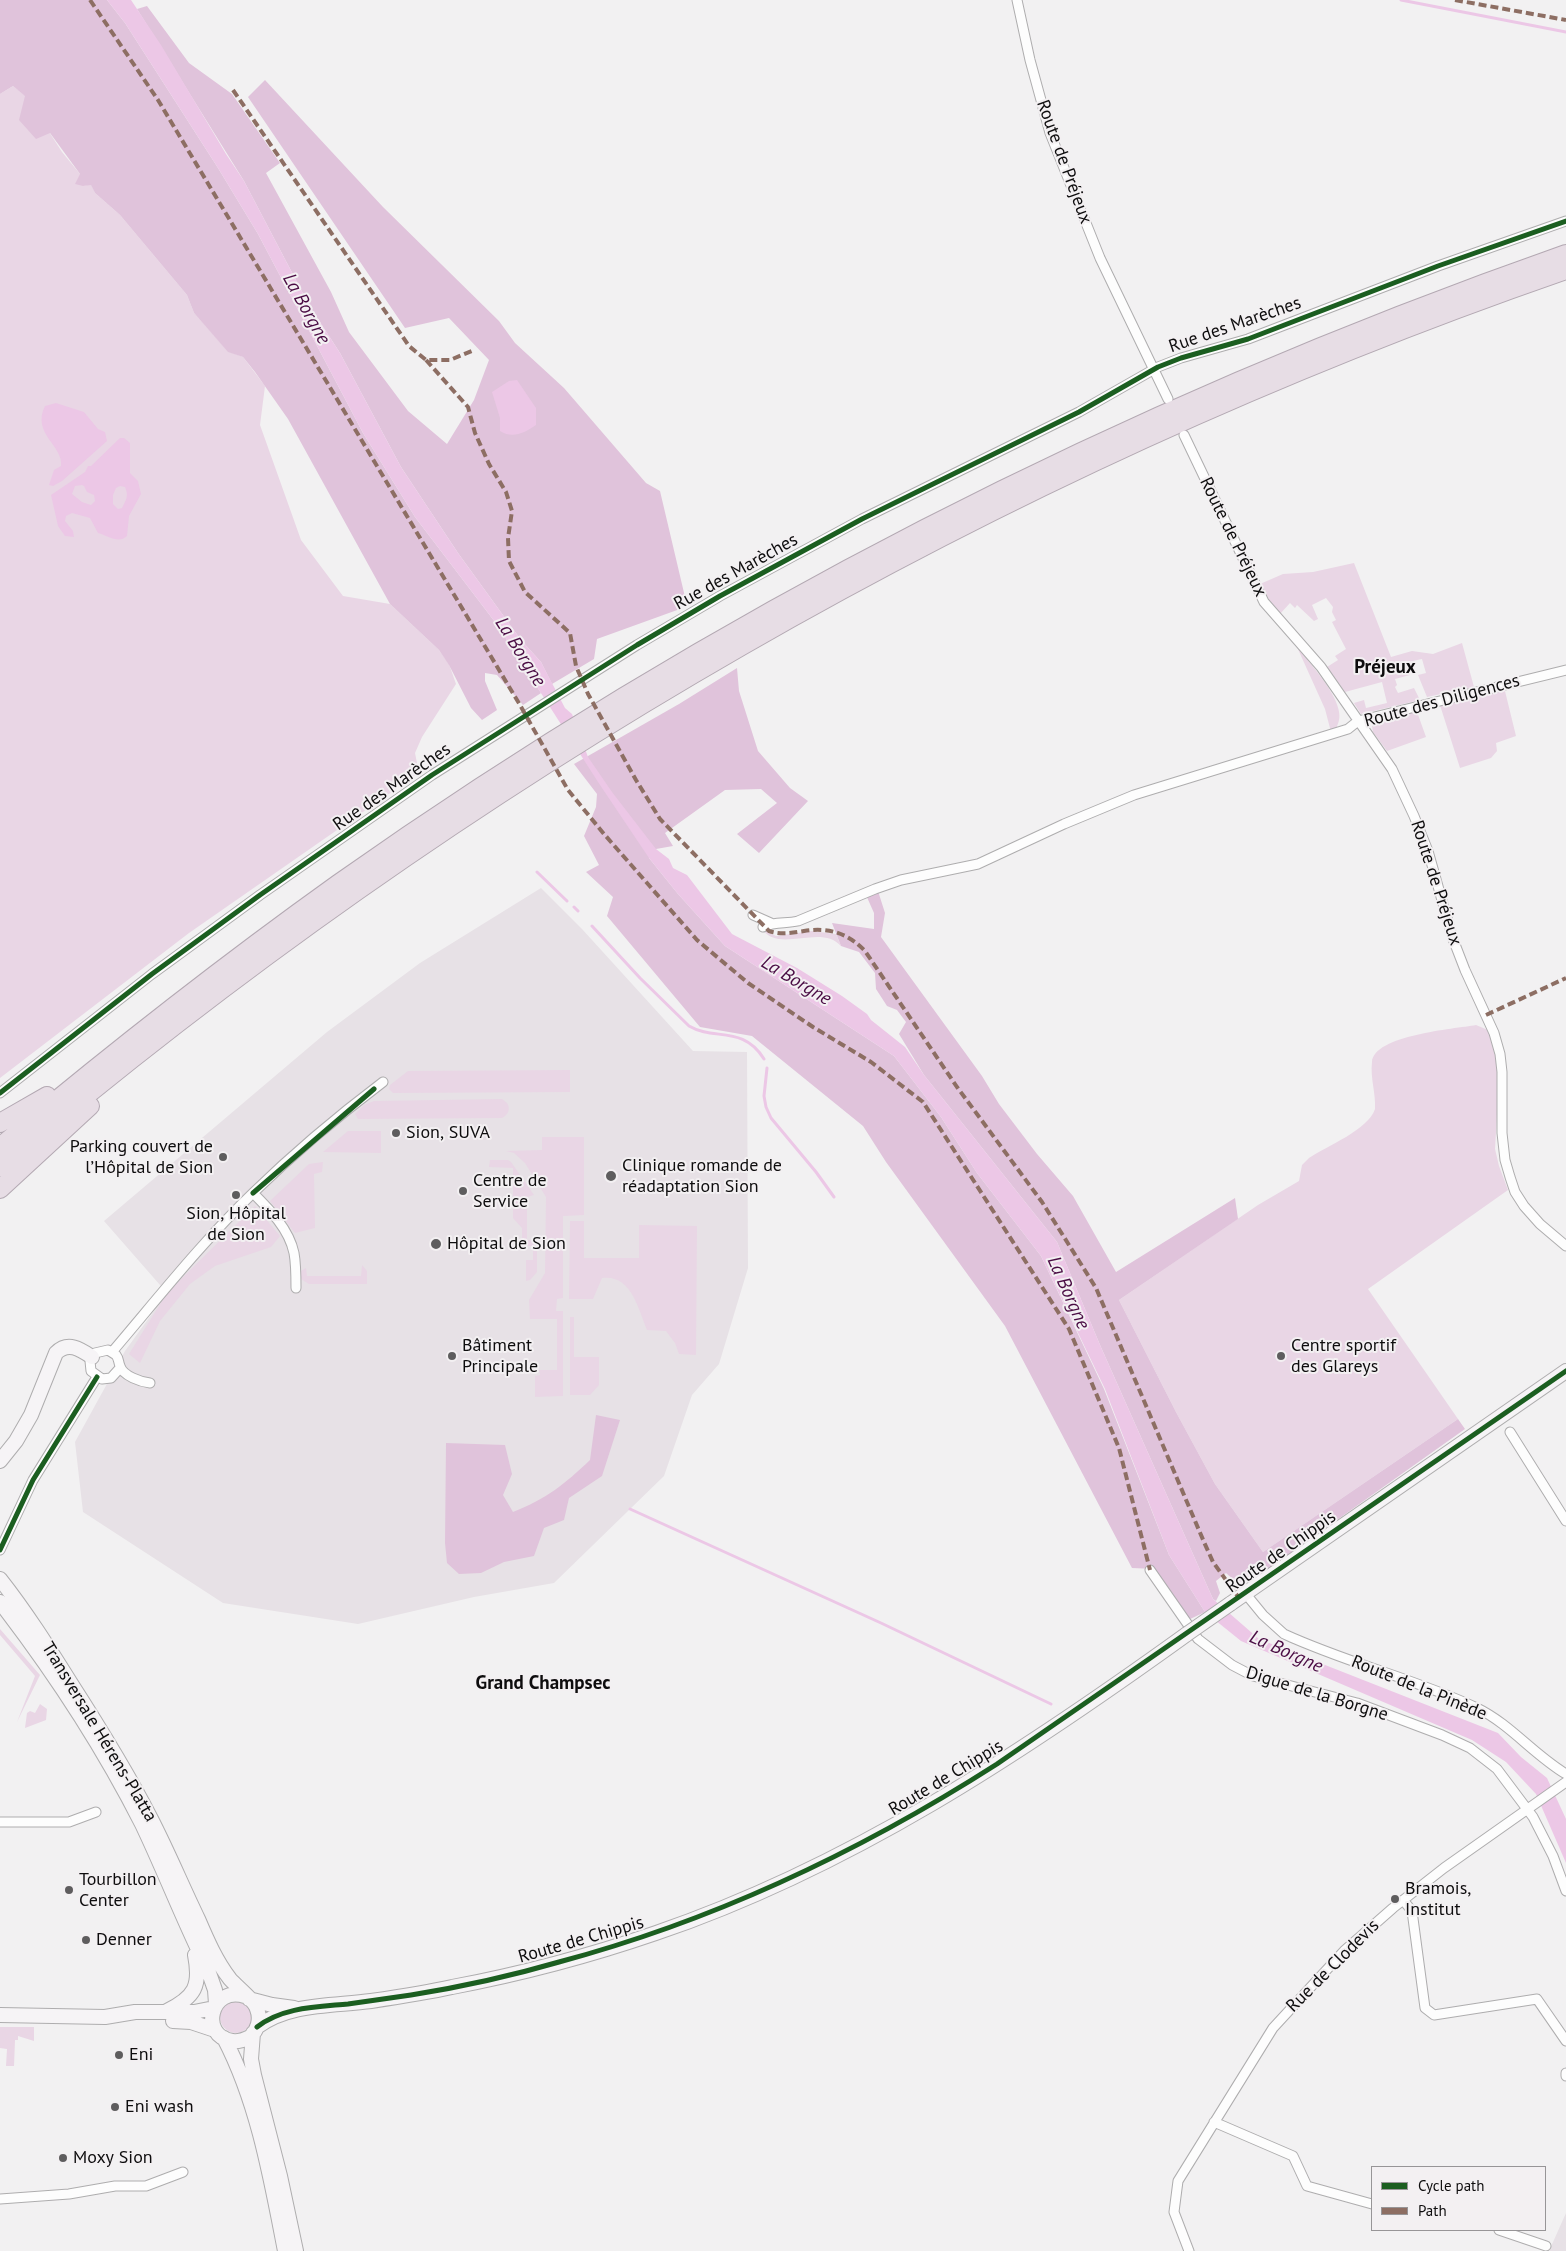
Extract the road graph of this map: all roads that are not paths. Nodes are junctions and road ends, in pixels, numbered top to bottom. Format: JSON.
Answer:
{"nodes":[{"id":1,"x":1017,"y":0,"type":"edge"},
{"id":2,"x":1566,"y":221,"type":"edge"},
{"id":3,"x":1566,"y":254,"type":"edge"},
{"id":4,"x":1566,"y":270,"type":"edge"},
{"id":5,"x":1153,"y":369,"type":"junction"},
{"id":6,"x":1168,"y":399,"type":"dead end"},
{"id":7,"x":1184,"y":435,"type":"dead end"},
{"id":8,"x":1566,"y":670,"type":"edge"},
{"id":9,"x":662,"y":683,"type":"junction"},
{"id":10,"x":1358,"y":721,"type":"junction"},
{"id":11,"x":489,"y":791,"type":"junction"},
{"id":12,"x":753,"y":915,"type":"dead end"},
{"id":13,"x":194,"y":1010,"type":"junction"},
{"id":14,"x":103,"y":1061,"type":"junction"},
{"id":15,"x":383,"y":1082,"type":"dead end"},
{"id":16,"x":0,"y":1093,"type":"edge"},
{"id":17,"x":0,"y":1123,"type":"edge"},
{"id":18,"x":0,"y":1147,"type":"edge"},
{"id":19,"x":0,"y":1167,"type":"edge"},
{"id":20,"x":0,"y":1189,"type":"edge"},
{"id":21,"x":253,"y":1193,"type":"junction"},
{"id":22,"x":1566,"y":1246,"type":"edge"},
{"id":23,"x":296,"y":1288,"type":"dead end"},
{"id":24,"x":112,"y":1352,"type":"junction"},
{"id":25,"x":92,"y":1357,"type":"junction"},
{"id":26,"x":120,"y":1368,"type":"junction"},
{"id":27,"x":1566,"y":1371,"type":"edge"},
{"id":28,"x":97,"y":1378,"type":"junction"},
{"id":29,"x":150,"y":1383,"type":"dead end"},
{"id":30,"x":1510,"y":1432,"type":"dead end"},
{"id":31,"x":0,"y":1461,"type":"edge"},
{"id":32,"x":1566,"y":1521,"type":"edge"},
{"id":33,"x":0,"y":1550,"type":"edge"},
{"id":34,"x":1150,"y":1570,"type":"dead end"},
{"id":35,"x":0,"y":1579,"type":"edge"},
{"id":36,"x":1245,"y":1593,"type":"junction"},
{"id":37,"x":2,"y":1605,"type":"edge"},
{"id":38,"x":1566,"y":1774,"type":"edge"},
{"id":39,"x":1562,"y":1785,"type":"edge"},
{"id":40,"x":1529,"y":1809,"type":"junction"},
{"id":41,"x":96,"y":1812,"type":"dead end"},
{"id":42,"x":0,"y":1822,"type":"edge"},
{"id":43,"x":1566,"y":1891,"type":"edge"},
{"id":44,"x":1403,"y":1900,"type":"junction"},
{"id":45,"x":191,"y":1937,"type":"junction"},
{"id":46,"x":247,"y":1997,"type":"junction"},
{"id":47,"x":215,"y":2006,"type":"junction"},
{"id":48,"x":302,"y":2008,"type":"junction"},
{"id":49,"x":164,"y":2012,"type":"junction"},
{"id":50,"x":0,"y":2015,"type":"edge"},
{"id":51,"x":105,"y":2018,"type":"junction"},
{"id":52,"x":255,"y":2030,"type":"junction"},
{"id":53,"x":220,"y":2034,"type":"junction"},
{"id":54,"x":1566,"y":2041,"type":"edge"},
{"id":55,"x":1214,"y":2122,"type":"junction"},
{"id":56,"x":183,"y":2172,"type":"dead end"},
{"id":57,"x":0,"y":2200,"type":"edge"},
{"id":58,"x":1371,"y":2204,"type":"edge"},
{"id":59,"x":1502,"y":2231,"type":"edge"},
{"id":60,"x":1546,"y":2246,"type":"dead end"},
{"id":61,"x":285,"y":2251,"type":"edge"},
{"id":62,"x":296,"y":2251,"type":"edge"},
{"id":63,"x":1189,"y":2251,"type":"edge"}],
"edges":[{"from":1,"to":5,"type":"street","name":"Route de Préjeux"},
{"from":2,"to":5,"type":"street","name":"Rue des Marèches"},
{"from":3,"to":9,"type":"highway"},
{"from":4,"to":9,"type":"highway"},
{"from":5,"to":6,"type":"street","name":"Route de Préjeux"},
{"from":5,"to":16,"type":"street","name":"Rue des Marèches"},
{"from":7,"to":10,"type":"street","name":"Route de Préjeux"},
{"from":8,"to":10,"type":"street","name":"Route des Diligences"},
{"from":9,"to":11,"type":"highway"},
{"from":10,"to":12,"type":"street","name":"Route des Diligences"},
{"from":10,"to":22,"type":"street","name":"Route de Préjeux"},
{"from":11,"to":13,"type":"highway"},
{"from":11,"to":14,"type":"highway"},
{"from":13,"to":19,"type":"highway"},
{"from":13,"to":20,"type":"highway"},
{"from":14,"to":17,"type":"highway"},
{"from":14,"to":18,"type":"highway"},
{"from":15,"to":21,"type":"street"},
{"from":21,"to":23,"type":"street"},
{"from":21,"to":24,"type":"street"},
{"from":24,"to":25,"type":"street"},
{"from":24,"to":26,"type":"street"},
{"from":25,"to":28,"type":"street"},
{"from":25,"to":31,"type":"street"},
{"from":26,"to":28,"type":"street"},
{"from":26,"to":29,"type":"street"},
{"from":27,"to":36,"type":"street","name":"Route de Chippis"},
{"from":28,"to":33,"type":"street"},
{"from":30,"to":32,"type":"street"},
{"from":34,"to":40,"type":"street","name":"Digue de la Borgne"},
{"from":35,"to":46,"type":"street","name":"Transversale Hérens-Platta"},
{"from":36,"to":38,"type":"street","name":"Route de la Pinède"},
{"from":36,"to":48,"type":"street","name":"Route de Chippis","bridge":true},
{"from":37,"to":45,"type":"street","name":"Transversale Hérens-Platta"},
{"from":39,"to":40,"type":"street","name":"Rue de Clodevis"},
{"from":40,"to":43,"type":"street","name":"Digue de la Borgne"},
{"from":40,"to":44,"type":"street","name":"Rue de Clodevis"},
{"from":41,"to":42,"type":"street"},
{"from":44,"to":54,"type":"street"},
{"from":44,"to":55,"type":"street","name":"Rue de Clodevis"},
{"from":45,"to":47,"type":"street","name":"Transversale Hérens-Platta"},
{"from":45,"to":49,"type":"street"},
{"from":46,"to":47,"type":"street"},
{"from":46,"to":48,"type":"street","name":"Route de Chippis"},
{"from":46,"to":52,"type":"street"},
{"from":47,"to":49,"type":"street"},
{"from":47,"to":53,"type":"street"},
{"from":48,"to":52,"type":"street","name":"Route de Chippis"},
{"from":49,"to":51,"type":"street"},
{"from":50,"to":51,"type":"street"},
{"from":51,"to":53,"type":"street"},
{"from":52,"to":53,"type":"street"},
{"from":52,"to":62,"type":"street"},
{"from":53,"to":61,"type":"street"},
{"from":55,"to":58,"type":"street"},
{"from":55,"to":63,"type":"street","name":"Rue de Clodevis"},
{"from":56,"to":57,"type":"street"},
{"from":59,"to":60,"type":"street"}]}
